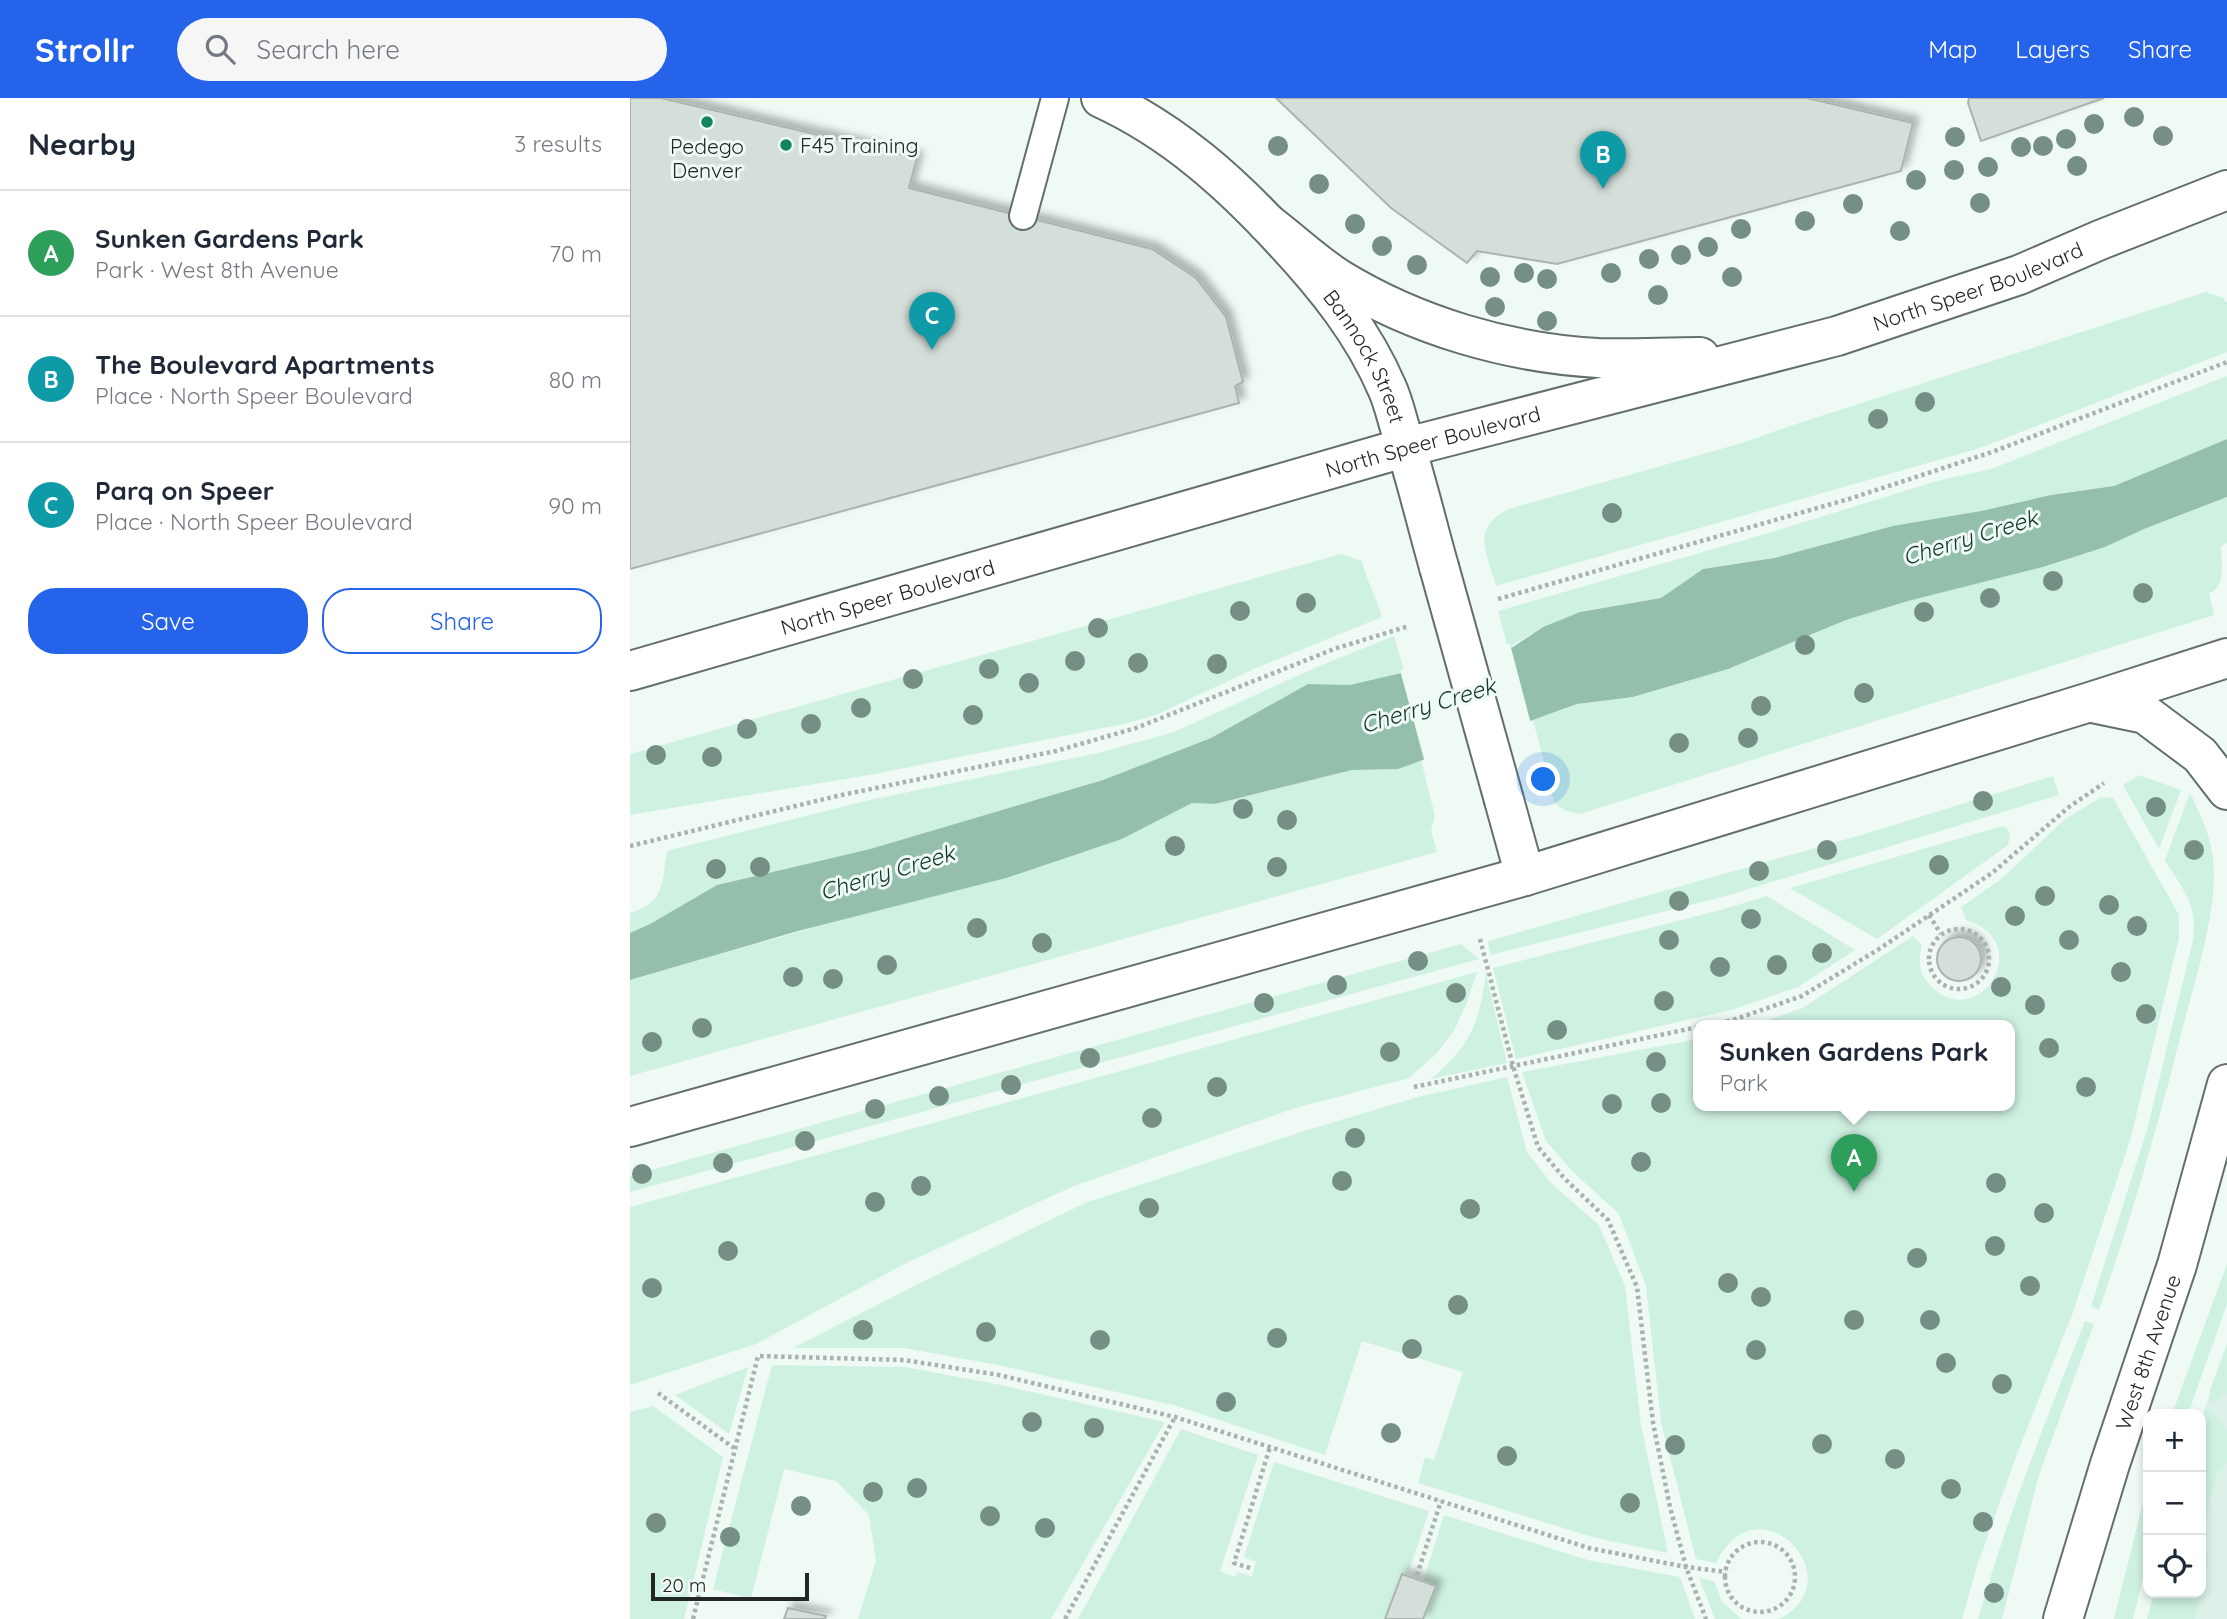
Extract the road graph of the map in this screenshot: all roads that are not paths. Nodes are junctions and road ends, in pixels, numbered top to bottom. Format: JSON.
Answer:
{"nodes":[{"id":1,"x":1055,"y":98,"type":"edge"},
{"id":2,"x":1101,"y":98,"type":"edge"},
{"id":3,"x":2227,"y":190,"type":"edge"},
{"id":4,"x":1023,"y":216,"type":"dead end"},
{"id":5,"x":1267,"y":223,"type":"junction"},
{"id":6,"x":1758,"y":356,"type":"junction"},
{"id":7,"x":1406,"y":447,"type":"junction"},
{"id":8,"x":2227,"y":658,"type":"edge"},
{"id":9,"x":630,"y":671,"type":"edge"},
{"id":10,"x":2090,"y":702,"type":"junction"},
{"id":11,"x":2227,"y":790,"type":"edge"},
{"id":12,"x":1525,"y":876,"type":"junction"},
{"id":13,"x":2227,"y":1084,"type":"edge"},
{"id":14,"x":630,"y":1127,"type":"edge"},
{"id":15,"x":2063,"y":1619,"type":"edge"}],
"edges":[{"from":1,"to":4,"type":"lane"},
{"from":2,"to":5,"type":"main road","name":"Bannock Street"},
{"from":3,"to":6,"type":"main road","name":"North Speer Boulevard"},
{"from":5,"to":6,"type":"main road"},
{"from":5,"to":7,"type":"main road","name":"Bannock Street"},
{"from":6,"to":7,"type":"main road","name":"North Speer Boulevard"},
{"from":7,"to":9,"type":"main road","name":"North Speer Boulevard"},
{"from":7,"to":12,"type":"main road","name":"Bannock Street","bridge":true},
{"from":8,"to":10,"type":"main road"},
{"from":10,"to":11,"type":"main road"},
{"from":10,"to":12,"type":"main road"},
{"from":12,"to":14,"type":"main road"},
{"from":13,"to":15,"type":"main road","name":"West 8th Avenue"}]}
